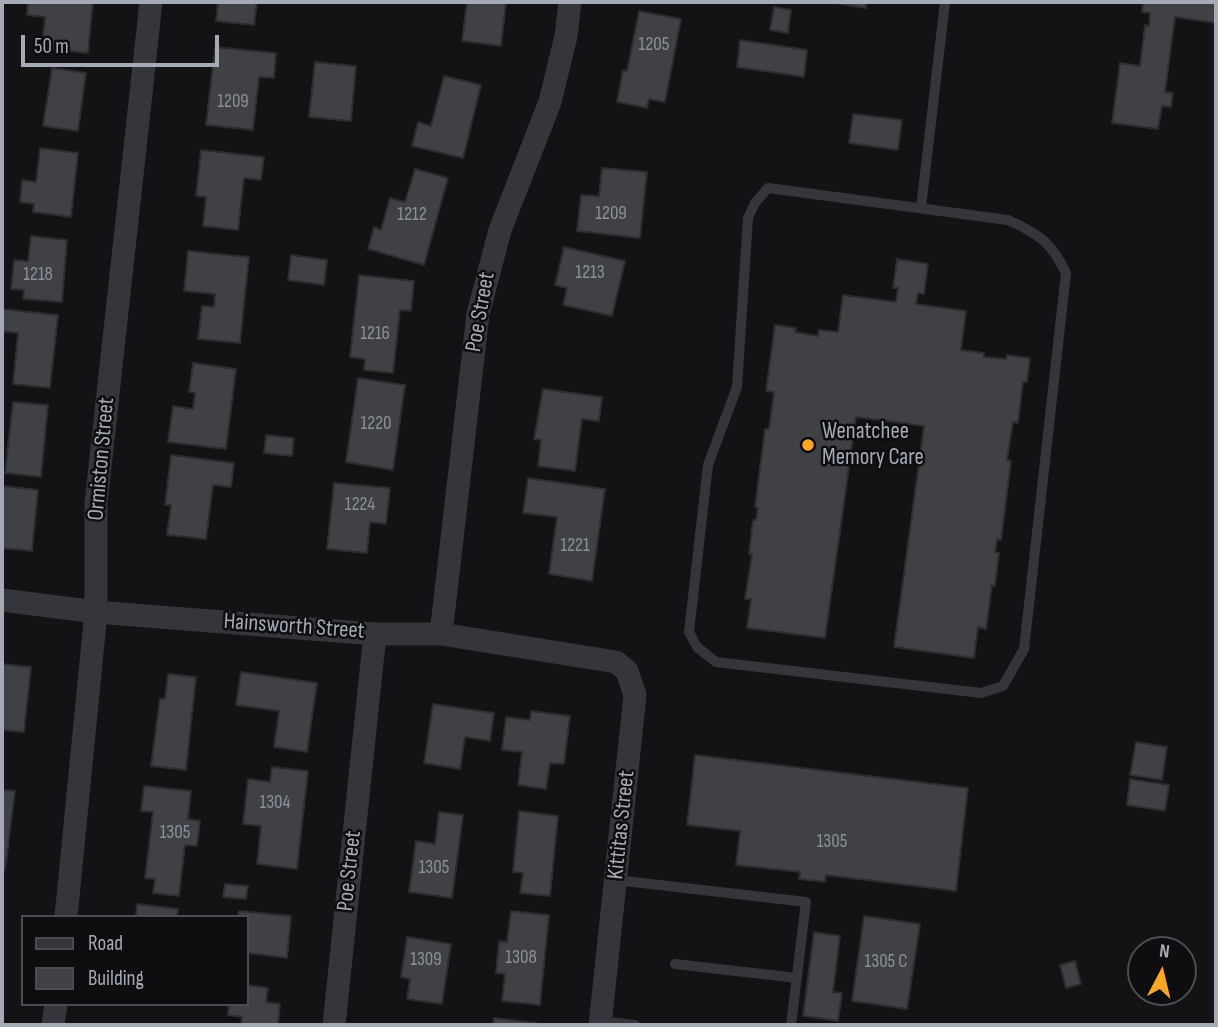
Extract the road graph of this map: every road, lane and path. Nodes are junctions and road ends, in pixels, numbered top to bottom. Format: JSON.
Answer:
{"nodes":[{"id":1,"x":151,"y":2,"type":"edge"},
{"id":2,"x":570,"y":2,"type":"edge"},
{"id":3,"x":944,"y":2,"type":"edge"},
{"id":4,"x":921,"y":208,"type":"junction"},
{"id":5,"x":2,"y":600,"type":"edge"},
{"id":6,"x":96,"y":612,"type":"junction"},
{"id":7,"x":375,"y":634,"type":"junction"},
{"id":8,"x":441,"y":634,"type":"junction"},
{"id":9,"x":585,"y":656,"type":"joint"},
{"id":10,"x":616,"y":880,"type":"junction"},
{"id":11,"x":66,"y":915,"type":"edge"},
{"id":12,"x":675,"y":964,"type":"dead end"},
{"id":13,"x":797,"y":978,"type":"junction"},
{"id":14,"x":56,"y":1006,"type":"edge"},
{"id":15,"x":600,"y":1023,"type":"edge"},
{"id":16,"x":53,"y":1025,"type":"edge"},
{"id":17,"x":334,"y":1025,"type":"edge"},
{"id":18,"x":635,"y":1025,"type":"edge"},
{"id":19,"x":792,"y":1025,"type":"edge"}],
"edges":[{"from":1,"to":6,"type":"street","name":"Ormiston Street"},
{"from":2,"to":8,"type":"street","name":"Poe Street"},
{"from":3,"to":4,"type":"lane"},
{"from":4,"to":4,"type":"lane"},
{"from":5,"to":6,"type":"street","name":"Hainsworth Street"},
{"from":6,"to":7,"type":"street","name":"Hainsworth Street"},
{"from":6,"to":11,"type":"street","name":"Ormiston Street"},
{"from":7,"to":8,"type":"street","name":"Hainsworth Street"},
{"from":7,"to":17,"type":"street","name":"Poe Street"},
{"from":8,"to":9,"type":"street","name":"Hainsworth Street"},
{"from":9,"to":10,"type":"street","name":"Kittitas Street"},
{"from":10,"to":13,"type":"lane"},
{"from":10,"to":15,"type":"street","name":"Kittitas Street"},
{"from":12,"to":13,"type":"lane"},
{"from":13,"to":19,"type":"lane"},
{"from":14,"to":16,"type":"street"},
{"from":15,"to":18,"type":"lane"}]}
